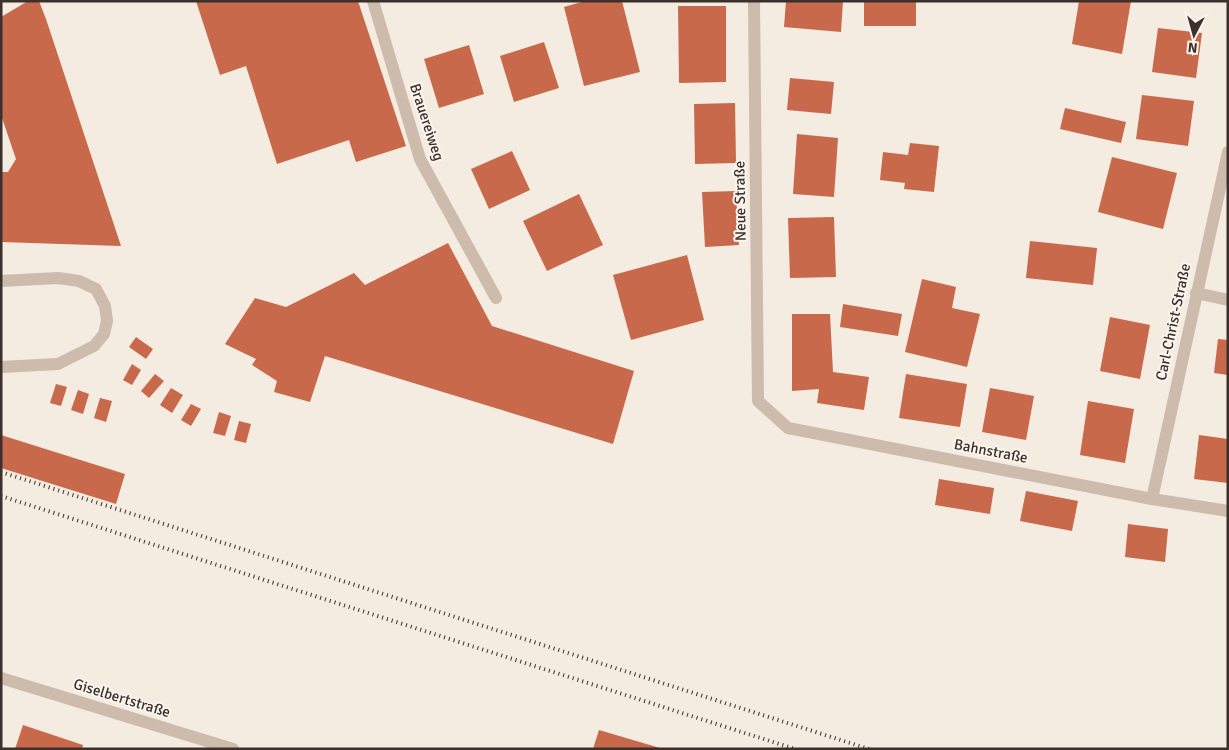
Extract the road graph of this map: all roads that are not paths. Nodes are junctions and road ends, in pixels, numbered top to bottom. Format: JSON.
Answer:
{"nodes":[{"id":1,"x":373,"y":1,"type":"edge"},
{"id":2,"x":754,"y":1,"type":"edge"},
{"id":3,"x":1228,"y":152,"type":"edge"},
{"id":4,"x":1,"y":281,"type":"edge"},
{"id":5,"x":1196,"y":293,"type":"junction"},
{"id":6,"x":496,"y":298,"type":"dead end"},
{"id":7,"x":1228,"y":300,"type":"edge"},
{"id":8,"x":1,"y":367,"type":"edge"},
{"id":9,"x":758,"y":401,"type":"joint"},
{"id":10,"x":1152,"y":500,"type":"junction"},
{"id":11,"x":1228,"y":511,"type":"edge"},
{"id":12,"x":1,"y":678,"type":"edge"},
{"id":13,"x":233,"y":749,"type":"edge"}],
"edges":[{"from":1,"to":6,"type":"street","name":"Brauereiweg"},
{"from":2,"to":9,"type":"street","name":"Neue Straße"},
{"from":3,"to":5,"type":"street","name":"Carl-Christ-Straße"},
{"from":4,"to":8,"type":"street"},
{"from":5,"to":7,"type":"street"},
{"from":5,"to":10,"type":"street","name":"Carl-Christ-Straße"},
{"from":9,"to":10,"type":"street","name":"Bahnstraße"},
{"from":10,"to":11,"type":"street","name":"Bahnstraße"},
{"from":12,"to":13,"type":"street","name":"Giselbertstraße"}]}
